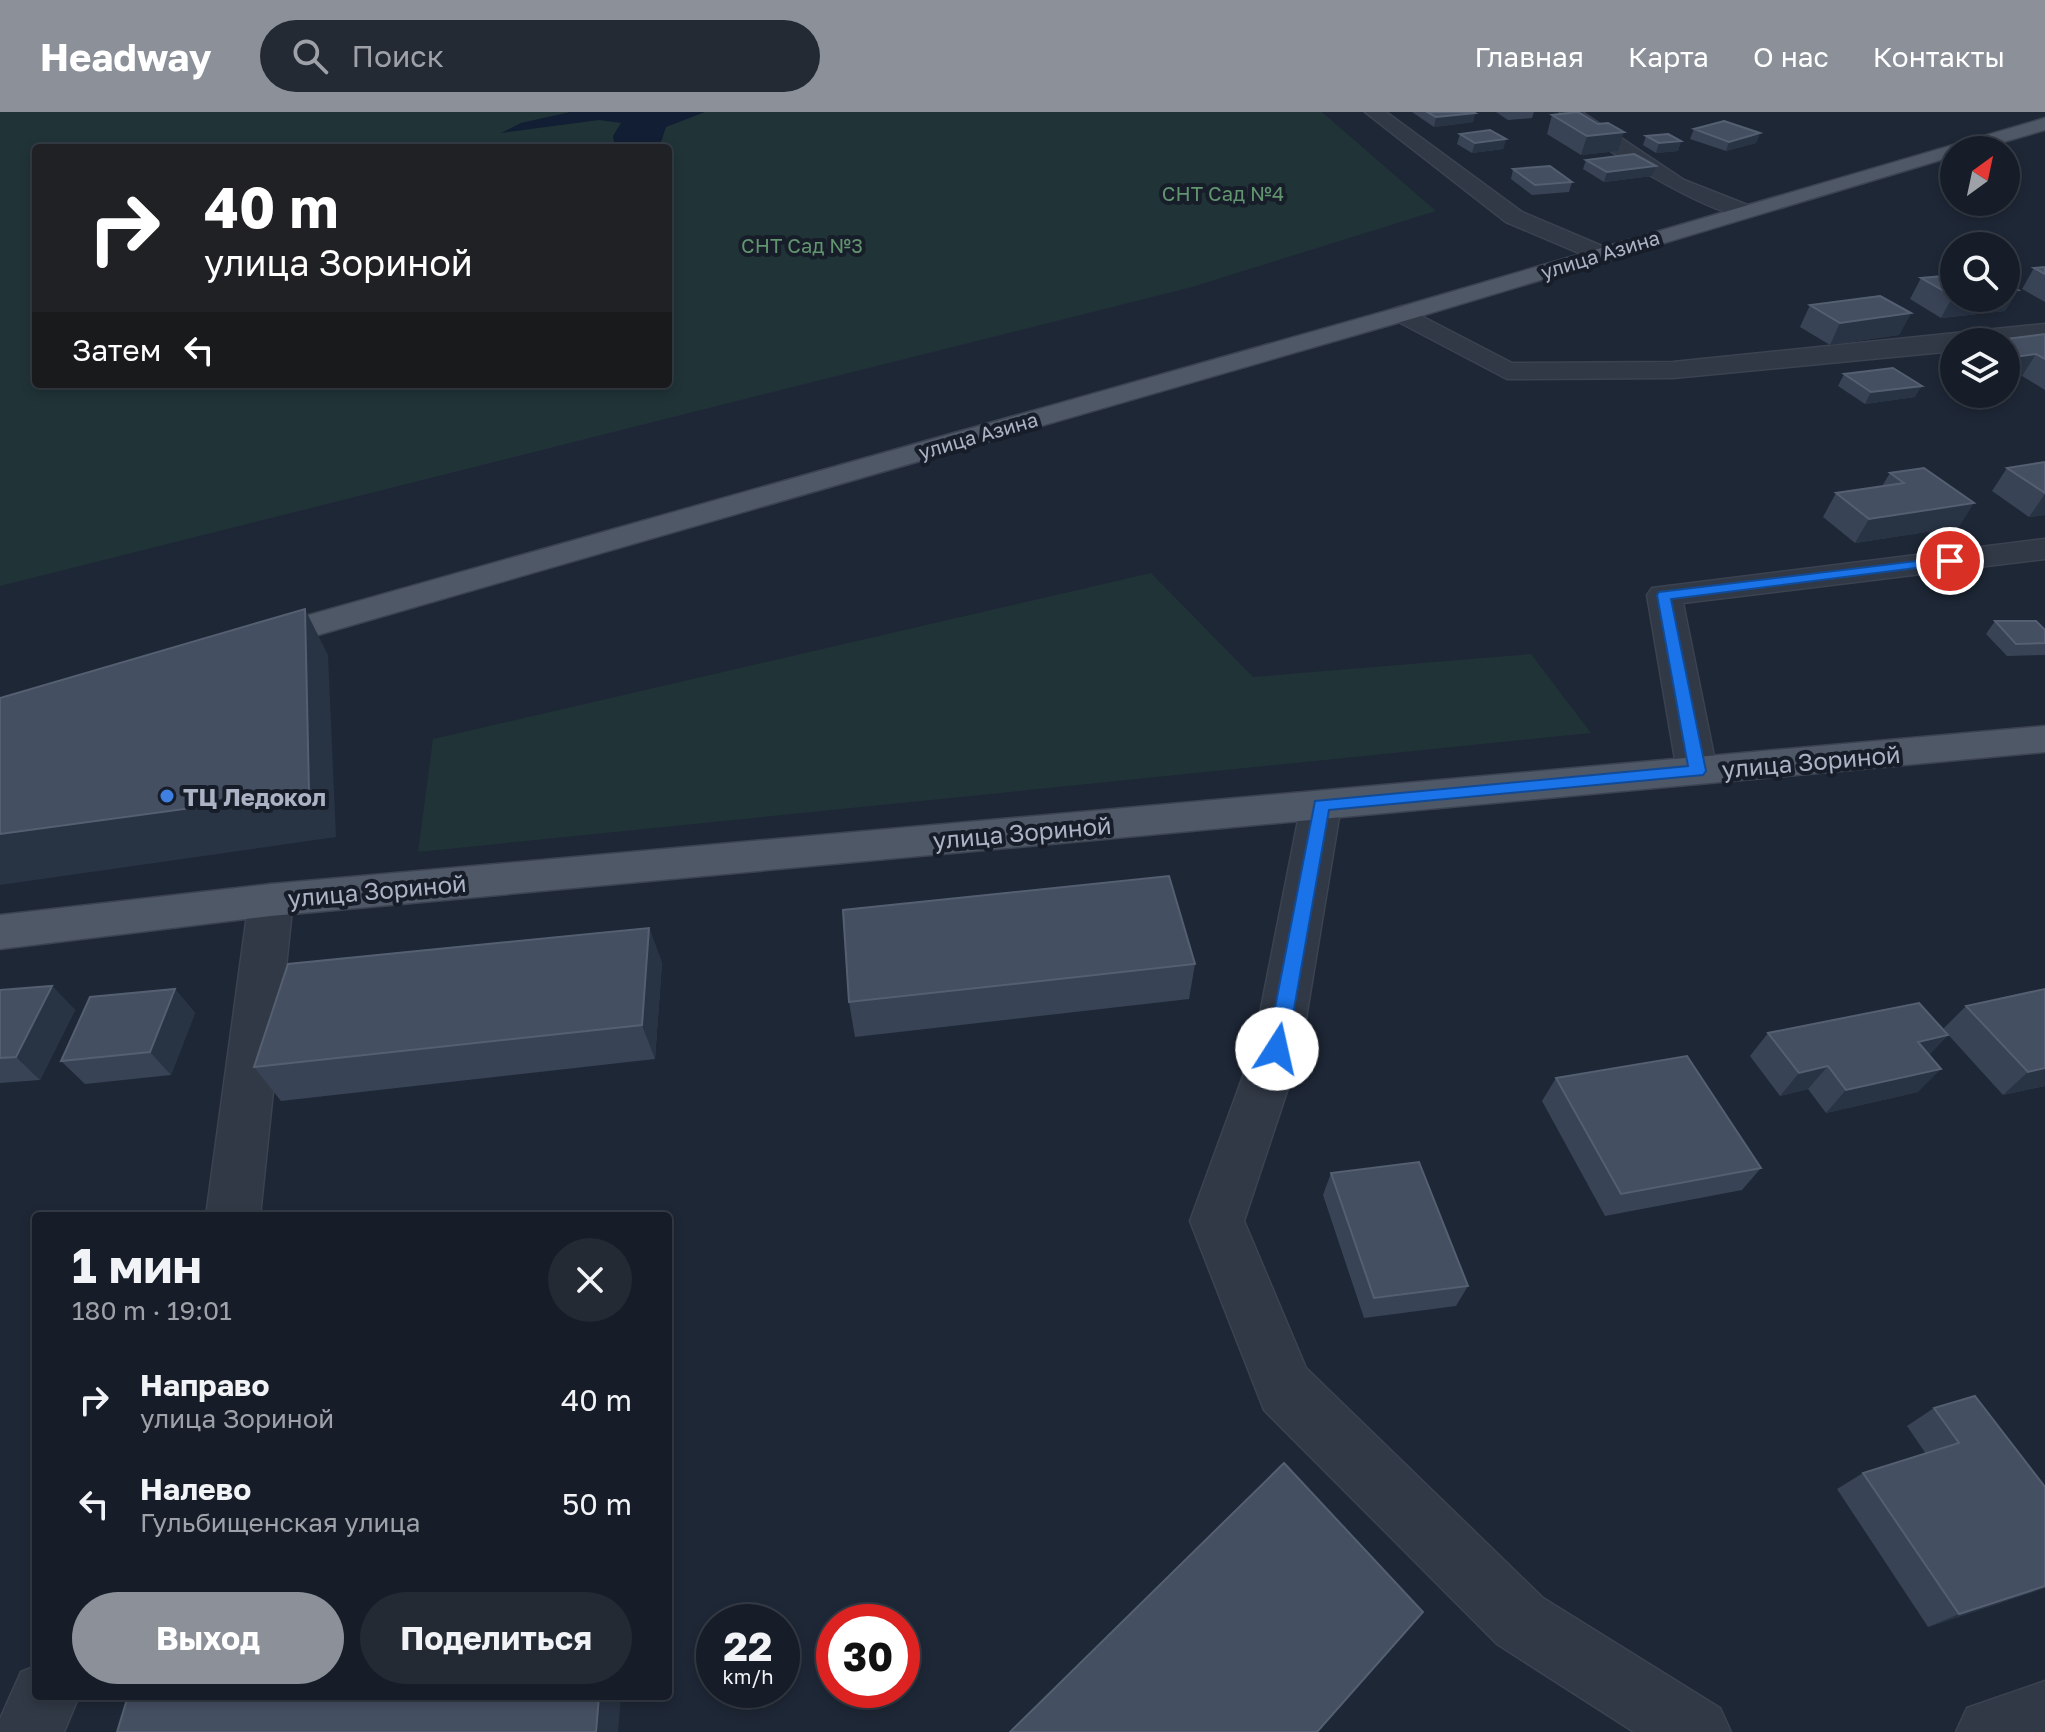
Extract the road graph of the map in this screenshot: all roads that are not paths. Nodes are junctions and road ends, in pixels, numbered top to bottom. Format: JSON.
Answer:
{"nodes":[{"id":1,"x":1374,"y":112,"type":"edge"},
{"id":2,"x":1569,"y":112,"type":"edge"},
{"id":3,"x":2045,"y":124,"type":"edge"},
{"id":4,"x":2003,"y":136,"type":"edge"},
{"id":5,"x":1940,"y":154,"type":"edge"},
{"id":6,"x":1742,"y":211,"type":"junction"},
{"id":7,"x":1601,"y":254,"type":"junction"},
{"id":8,"x":1402,"y":314,"type":"junction"},
{"id":9,"x":2045,"y":332,"type":"edge"},
{"id":10,"x":2020,"y":335,"type":"edge"},
{"id":11,"x":1940,"y":344,"type":"edge"},
{"id":12,"x":2045,"y":549,"type":"edge"},
{"id":13,"x":222,"y":651,"type":"edge"},
{"id":14,"x":2045,"y":739,"type":"edge"},
{"id":15,"x":1697,"y":771,"type":"junction"},
{"id":16,"x":1321,"y":805,"type":"junction"},
{"id":17,"x":271,"y":900,"type":"junction"},
{"id":18,"x":0,"y":932,"type":"edge"},
{"id":19,"x":233,"y":1212,"type":"edge"},
{"id":20,"x":43,"y":1700,"type":"edge"},
{"id":21,"x":2045,"y":1715,"type":"edge"},
{"id":22,"x":29,"y":1732,"type":"edge"},
{"id":23,"x":1696,"y":1732,"type":"edge"},
{"id":24,"x":1991,"y":1732,"type":"edge"}],
"edges":[{"from":1,"to":7,"type":"street"},
{"from":2,"to":6,"type":"street"},
{"from":3,"to":4,"type":"main road","name":"улица Азина"},
{"from":5,"to":6,"type":"main road","name":"улица Азина"},
{"from":6,"to":7,"type":"main road","name":"улица Азина"},
{"from":7,"to":8,"type":"main road","name":"улица Азина"},
{"from":8,"to":11,"type":"street"},
{"from":8,"to":13,"type":"main road","name":"улица Азина"},
{"from":9,"to":10,"type":"street"},
{"from":12,"to":15,"type":"street"},
{"from":14,"to":15,"type":"main road","name":"улица Зориной"},
{"from":15,"to":16,"type":"main road","name":"улица Зориной"},
{"from":16,"to":17,"type":"main road","name":"улица Зориной"},
{"from":16,"to":23,"type":"street"},
{"from":17,"to":18,"type":"main road","name":"улица Зориной"},
{"from":17,"to":19,"type":"street"},
{"from":20,"to":22,"type":"street"},
{"from":21,"to":24,"type":"street"}]}
